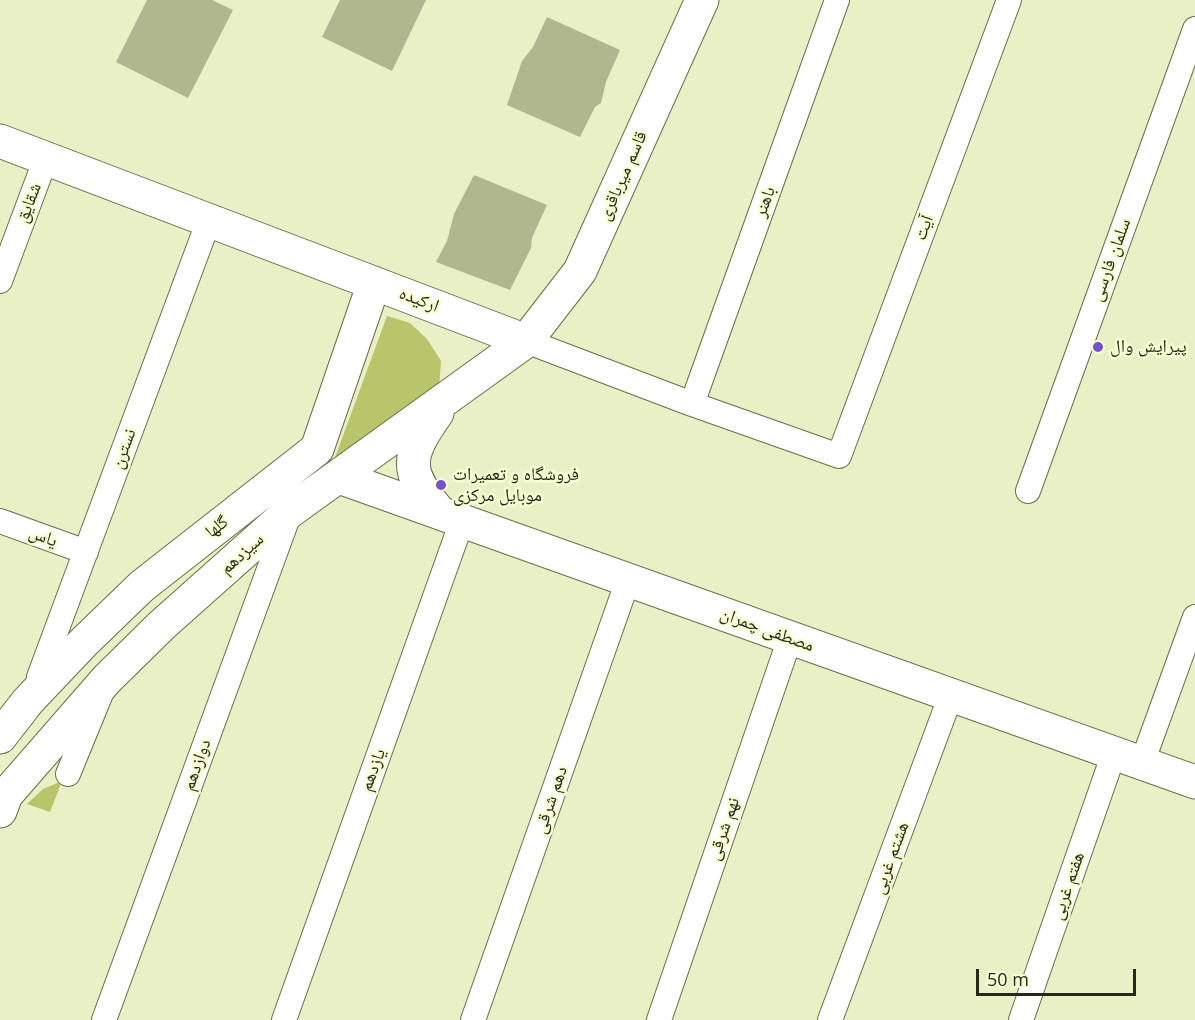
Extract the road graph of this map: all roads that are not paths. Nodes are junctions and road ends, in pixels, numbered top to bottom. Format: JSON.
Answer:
{"nodes":[{"id":1,"x":702,"y":0,"type":"edge"},
{"id":2,"x":837,"y":0,"type":"edge"},
{"id":3,"x":1009,"y":0,"type":"edge"},
{"id":4,"x":1195,"y":29,"type":"edge"},
{"id":5,"x":0,"y":141,"type":"edge"},
{"id":6,"x":46,"y":158,"type":"junction"},
{"id":7,"x":209,"y":220,"type":"junction"},
{"id":8,"x":0,"y":281,"type":"edge"},
{"id":9,"x":374,"y":283,"type":"junction"},
{"id":10,"x":526,"y":341,"type":"junction"},
{"id":11,"x":446,"y":399,"type":"junction"},
{"id":12,"x":692,"y":404,"type":"junction"},
{"id":13,"x":839,"y":456,"type":"joint"},
{"id":14,"x":339,"y":477,"type":"junction"},
{"id":15,"x":1028,"y":491,"type":"dead end"},
{"id":16,"x":290,"y":511,"type":"junction"},
{"id":17,"x":451,"y":517,"type":"junction"},
{"id":18,"x":0,"y":521,"type":"edge"},
{"id":19,"x":86,"y":552,"type":"junction"},
{"id":20,"x":628,"y":580,"type":"junction"},
{"id":21,"x":1195,"y":617,"type":"edge"},
{"id":22,"x":790,"y":638,"type":"junction"},
{"id":23,"x":39,"y":677,"type":"dead end"},
{"id":24,"x":107,"y":679,"type":"junction"},
{"id":25,"x":951,"y":695,"type":"junction"},
{"id":26,"x":0,"y":736,"type":"edge"},
{"id":27,"x":1128,"y":758,"type":"junction"},
{"id":28,"x":68,"y":774,"type":"dead end"},
{"id":29,"x":1195,"y":782,"type":"edge"},
{"id":30,"x":0,"y":811,"type":"edge"},
{"id":31,"x":104,"y":1020,"type":"edge"},
{"id":32,"x":284,"y":1020,"type":"edge"},
{"id":33,"x":473,"y":1020,"type":"edge"},
{"id":34,"x":659,"y":1020,"type":"edge"},
{"id":35,"x":830,"y":1020,"type":"edge"},
{"id":36,"x":1021,"y":1020,"type":"edge"}],
"edges":[{"from":1,"to":10,"type":"street","name":"قاسم میرباقری"},
{"from":2,"to":12,"type":"street","name":"باهنر"},
{"from":3,"to":13,"type":"street","name":"آیت"},
{"from":4,"to":15,"type":"street","name":"سلمان فارسی"},
{"from":5,"to":6,"type":"street","name":"ارکیده"},
{"from":6,"to":7,"type":"street","name":"ارکیده"},
{"from":6,"to":8,"type":"street","name":"شقایق"},
{"from":7,"to":9,"type":"street","name":"ارکیده"},
{"from":7,"to":19,"type":"street","name":"نسترن"},
{"from":9,"to":10,"type":"street","name":"ارکیده"},
{"from":9,"to":26,"type":"street","name":"گلها"},
{"from":10,"to":11,"type":"street","name":"سیزدهم"},
{"from":10,"to":12,"type":"street","name":"ارکیده"},
{"from":11,"to":14,"type":"street","name":"سیزدهم"},
{"from":11,"to":17,"type":"street"},
{"from":12,"to":13,"type":"street","name":"ارکیده"},
{"from":14,"to":16,"type":"street","name":"سیزدهم"},
{"from":14,"to":17,"type":"street","name":"مصطفی چمران"},
{"from":16,"to":24,"type":"street","name":"سیزدهم"},
{"from":16,"to":31,"type":"street","name":"دوازدهم"},
{"from":17,"to":20,"type":"street","name":"مصطفی چمران"},
{"from":17,"to":32,"type":"street","name":"یازدهم"},
{"from":18,"to":19,"type":"street","name":"یاس"},
{"from":19,"to":23,"type":"street","name":"نسترن"},
{"from":20,"to":22,"type":"street","name":"مصطفی چمران"},
{"from":20,"to":33,"type":"street","name":"دهم شرقی"},
{"from":21,"to":27,"type":"street","name":"هفتم غربی"},
{"from":22,"to":25,"type":"street","name":"مصطفی چمران"},
{"from":22,"to":34,"type":"street","name":"نهم شرقی"},
{"from":24,"to":28,"type":"street"},
{"from":24,"to":30,"type":"street","name":"سیزدهم"},
{"from":25,"to":27,"type":"street","name":"مصطفی چمران"},
{"from":25,"to":35,"type":"street","name":"هشتم غربی"},
{"from":27,"to":29,"type":"street","name":"مصطفی چمران"},
{"from":27,"to":36,"type":"street","name":"هفتم غربی"}]}
